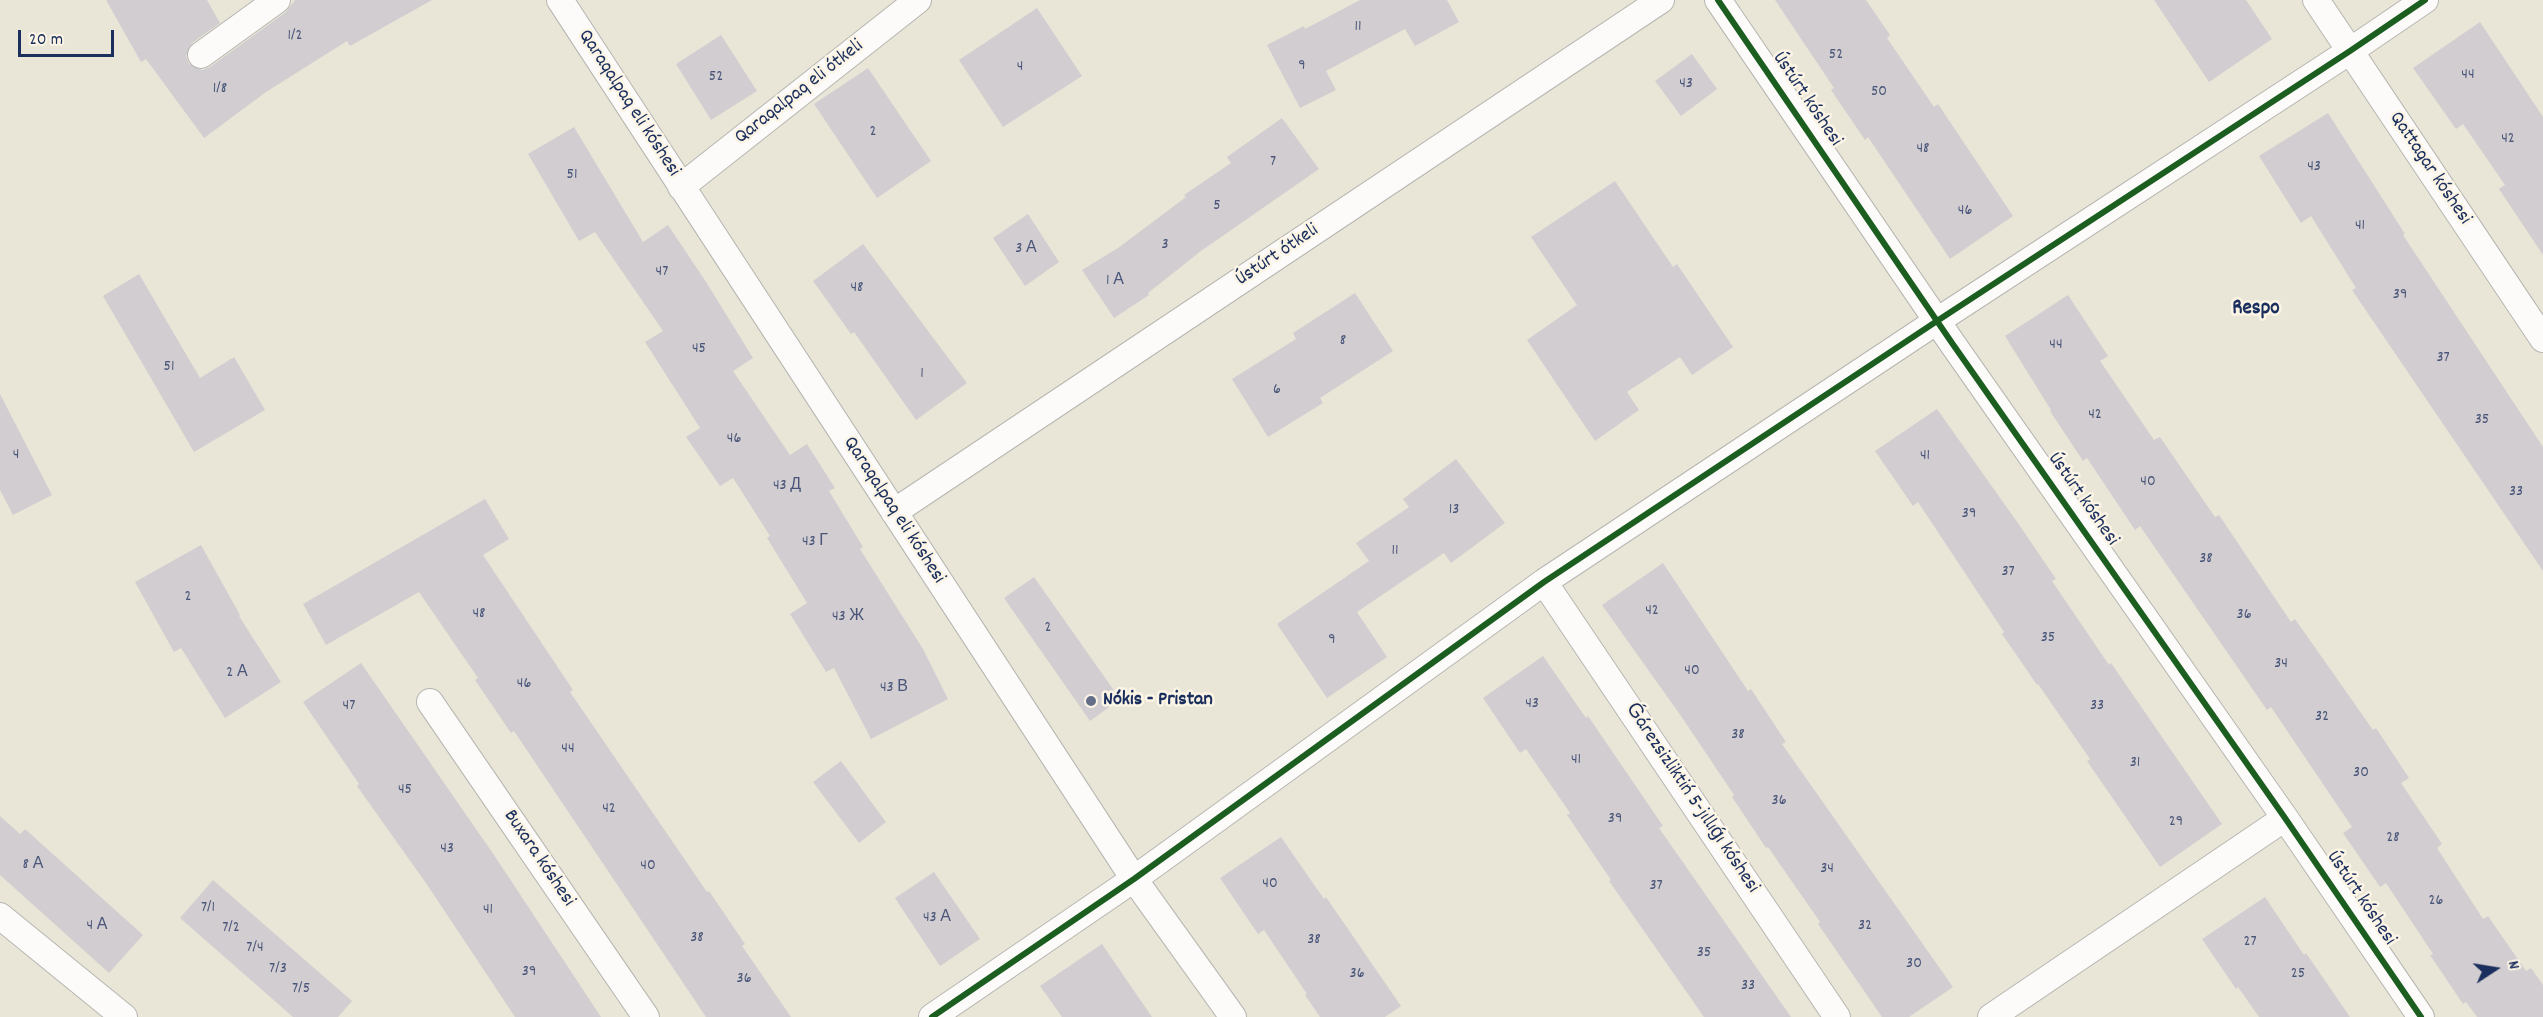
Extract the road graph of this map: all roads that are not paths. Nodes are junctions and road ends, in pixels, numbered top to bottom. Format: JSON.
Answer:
{"nodes":[{"id":1,"x":277,"y":0,"type":"edge"},
{"id":2,"x":560,"y":0,"type":"edge"},
{"id":3,"x":918,"y":0,"type":"edge"},
{"id":4,"x":1661,"y":0,"type":"edge"},
{"id":5,"x":1718,"y":0,"type":"edge"},
{"id":6,"x":2316,"y":0,"type":"edge"},
{"id":7,"x":2425,"y":0,"type":"edge"},
{"id":8,"x":2350,"y":51,"type":"junction"},
{"id":9,"x":201,"y":55,"type":"dead end"},
{"id":10,"x":681,"y":187,"type":"junction"},
{"id":11,"x":1937,"y":321,"type":"junction"},
{"id":12,"x":2543,"y":339,"type":"edge"},
{"id":13,"x":894,"y":512,"type":"junction"},
{"id":14,"x":1544,"y":582,"type":"junction"},
{"id":15,"x":430,"y":702,"type":"dead end"},
{"id":16,"x":2285,"y":819,"type":"junction"},
{"id":17,"x":1134,"y":879,"type":"junction"},
{"id":18,"x":0,"y":916,"type":"edge"},
{"id":19,"x":124,"y":1017,"type":"edge"},
{"id":20,"x":646,"y":1017,"type":"edge"},
{"id":21,"x":932,"y":1017,"type":"edge"},
{"id":22,"x":1233,"y":1017,"type":"edge"},
{"id":23,"x":1837,"y":1017,"type":"edge"},
{"id":24,"x":1991,"y":1017,"type":"edge"},
{"id":25,"x":2421,"y":1017,"type":"edge"}],
"edges":[{"from":1,"to":9,"type":"street"},
{"from":2,"to":10,"type":"street","name":"Qaraqalpaq eli kóshesi"},
{"from":3,"to":10,"type":"street","name":"Qaraqalpaq eli ótkeli"},
{"from":4,"to":13,"type":"street","name":"Ústúrt ótkeli"},
{"from":5,"to":11,"type":"street","name":"Ústúrt kóshesi"},
{"from":6,"to":8,"type":"street","name":"Qattagar kóshesi"},
{"from":7,"to":8,"type":"street"},
{"from":8,"to":11,"type":"street"},
{"from":8,"to":12,"type":"street","name":"Qattagar kóshesi"},
{"from":10,"to":13,"type":"street","name":"Qaraqalpaq eli kóshesi"},
{"from":11,"to":14,"type":"street"},
{"from":11,"to":16,"type":"street","name":"Ústúrt kóshesi"},
{"from":13,"to":17,"type":"street","name":"Qaraqalpaq eli kóshesi"},
{"from":14,"to":17,"type":"street"},
{"from":14,"to":23,"type":"street","name":"Ǵárezsizliktiń 5-jıllıǵı kóshesi"},
{"from":15,"to":20,"type":"street","name":"Buxara kóshesi"},
{"from":16,"to":24,"type":"street"},
{"from":16,"to":25,"type":"street","name":"Ústúrt kóshesi"},
{"from":17,"to":21,"type":"street"},
{"from":17,"to":22,"type":"street","name":"Qaraqalpaq eli kóshesi"},
{"from":18,"to":19,"type":"street"}]}
